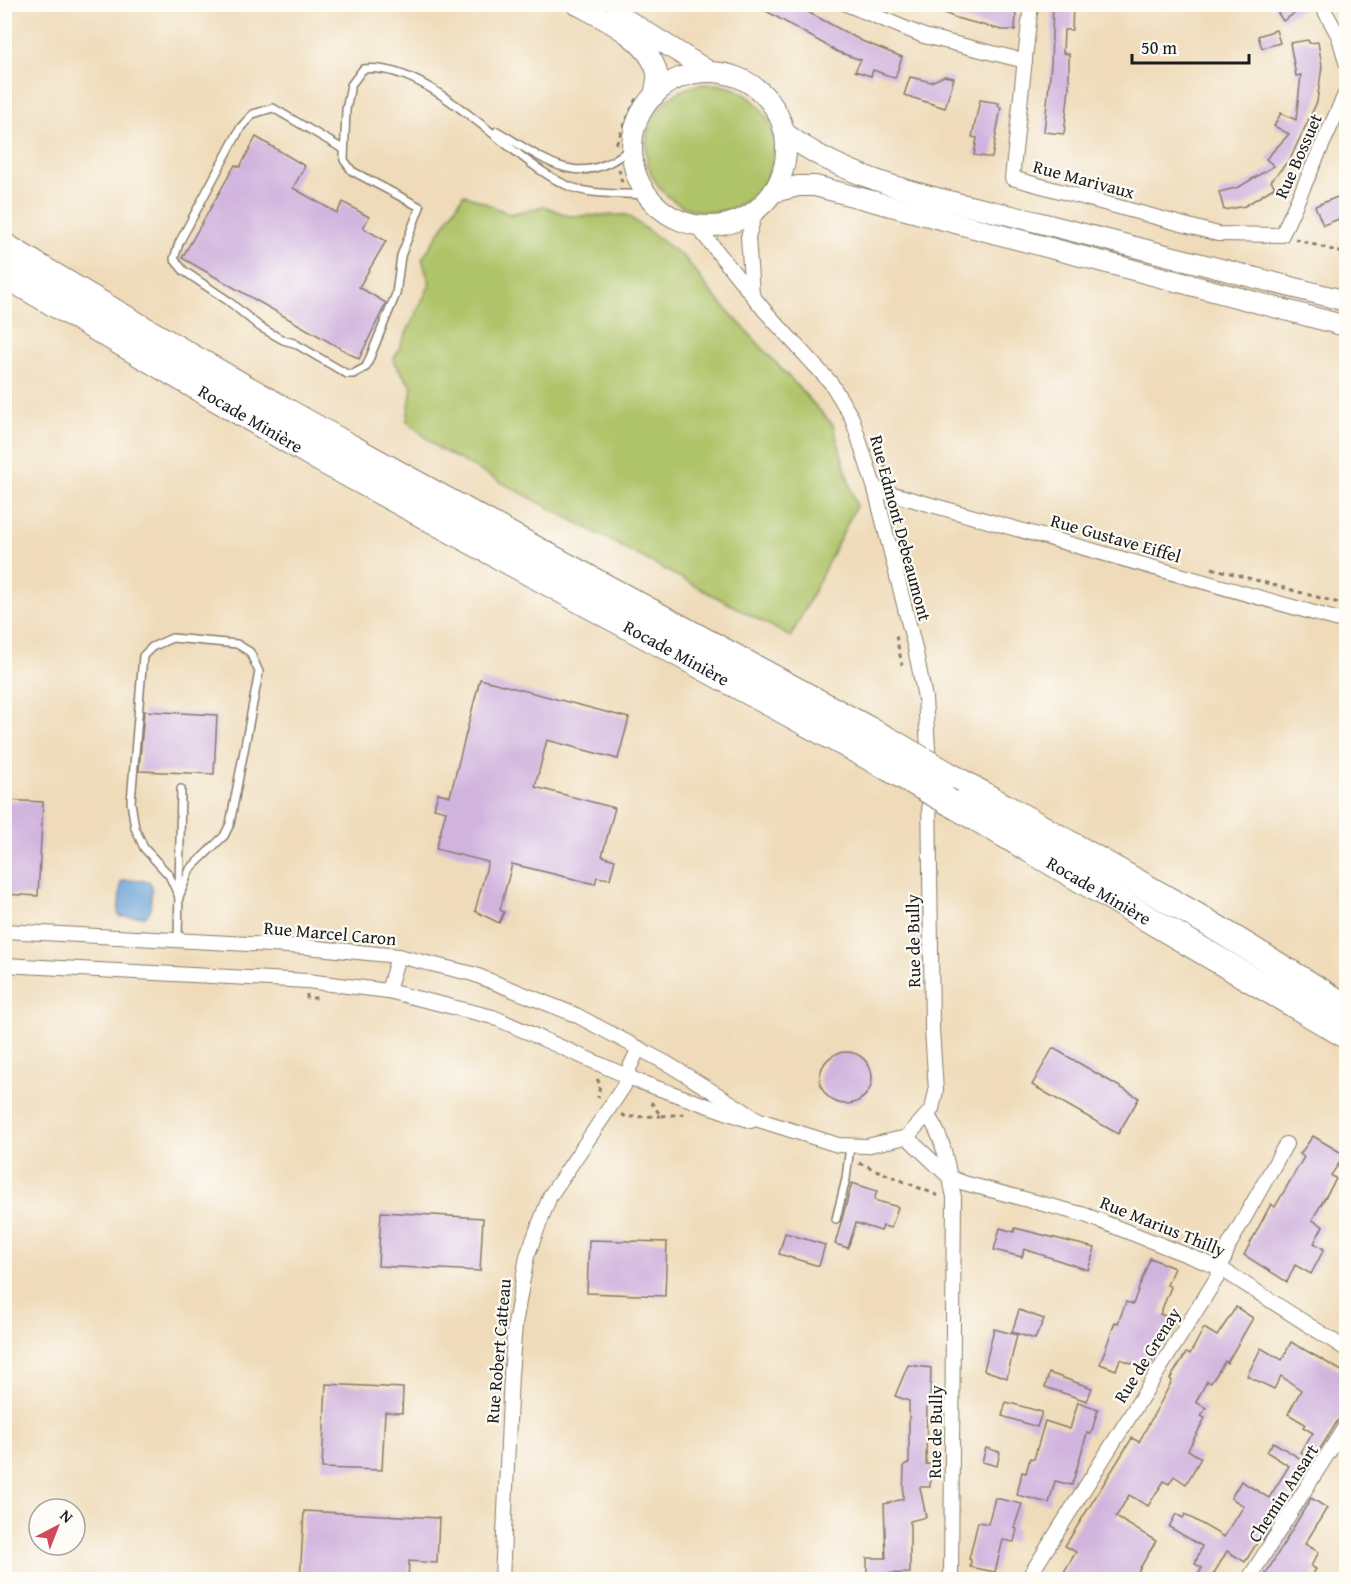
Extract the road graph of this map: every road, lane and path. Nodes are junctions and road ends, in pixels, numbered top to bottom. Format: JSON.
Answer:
{"nodes":[{"id":1,"x":576,"y":4,"type":"edge"},
{"id":2,"x":600,"y":4,"type":"edge"},
{"id":3,"x":846,"y":4,"type":"edge"},
{"id":4,"x":1031,"y":4,"type":"edge"},
{"id":5,"x":1321,"y":4,"type":"edge"},
{"id":6,"x":1025,"y":62,"type":"junction"},
{"id":7,"x":1347,"y":62,"type":"edge"},
{"id":8,"x":710,"y":72,"type":"junction"},
{"id":9,"x":647,"y":92,"type":"junction"},
{"id":10,"x":1347,"y":93,"type":"edge"},
{"id":11,"x":477,"y":120,"type":"junction"},
{"id":12,"x":785,"y":133,"type":"junction"},
{"id":13,"x":633,"y":146,"type":"junction"},
{"id":14,"x":342,"y":148,"type":"junction"},
{"id":15,"x":616,"y":160,"type":"junction"},
{"id":16,"x":774,"y":192,"type":"junction"},
{"id":17,"x":625,"y":193,"type":"junction"},
{"id":18,"x":647,"y":195,"type":"junction"},
{"id":19,"x":756,"y":211,"type":"junction"},
{"id":20,"x":692,"y":230,"type":"junction"},
{"id":21,"x":1282,"y":235,"type":"junction"},
{"id":22,"x":4,"y":246,"type":"edge"},
{"id":23,"x":1347,"y":254,"type":"edge"},
{"id":24,"x":4,"y":274,"type":"edge"},
{"id":25,"x":752,"y":294,"type":"junction"},
{"id":26,"x":1347,"y":301,"type":"edge"},
{"id":27,"x":1347,"y":326,"type":"edge"},
{"id":28,"x":876,"y":489,"type":"junction"},
{"id":29,"x":1347,"y":622,"type":"edge"},
{"id":30,"x":894,"y":631,"type":"dead end"},
{"id":31,"x":904,"y":676,"type":"dead end"},
{"id":32,"x":925,"y":698,"type":"joint"},
{"id":33,"x":889,"y":754,"type":"junction"},
{"id":34,"x":181,"y":789,"type":"dead end"},
{"id":35,"x":179,"y":897,"type":"junction"},
{"id":36,"x":4,"y":931,"type":"edge"},
{"id":37,"x":178,"y":940,"type":"junction"},
{"id":38,"x":398,"y":956,"type":"junction"},
{"id":39,"x":4,"y":965,"type":"edge"},
{"id":40,"x":307,"y":981,"type":"junction"},
{"id":41,"x":388,"y":991,"type":"junction"},
{"id":42,"x":326,"y":998,"type":"dead end"},
{"id":43,"x":1347,"y":1007,"type":"edge"},
{"id":44,"x":1313,"y":1014,"type":"junction"},
{"id":45,"x":1347,"y":1035,"type":"edge"},
{"id":46,"x":639,"y":1048,"type":"junction"},
{"id":47,"x":1347,"y":1052,"type":"edge"},
{"id":48,"x":626,"y":1075,"type":"junction"},
{"id":49,"x":595,"y":1077,"type":"dead end"},
{"id":50,"x":611,"y":1107,"type":"junction"},
{"id":51,"x":661,"y":1116,"type":"dead end"},
{"id":52,"x":928,"y":1116,"type":"junction"},
{"id":53,"x":626,"y":1117,"type":"dead end"},
{"id":54,"x":759,"y":1120,"type":"junction"},
{"id":55,"x":907,"y":1137,"type":"junction"},
{"id":56,"x":1286,"y":1144,"type":"dead end"},
{"id":57,"x":850,"y":1146,"type":"junction"},
{"id":58,"x":949,"y":1177,"type":"junction"},
{"id":59,"x":836,"y":1219,"type":"dead end"},
{"id":60,"x":1220,"y":1268,"type":"junction"},
{"id":61,"x":1347,"y":1349,"type":"edge"},
{"id":62,"x":1347,"y":1425,"type":"edge"},
{"id":63,"x":502,"y":1580,"type":"edge"},
{"id":64,"x":951,"y":1580,"type":"edge"},
{"id":65,"x":1027,"y":1580,"type":"edge"},
{"id":66,"x":1248,"y":1580,"type":"edge"}],
"edges":[{"from":1,"to":9,"type":"main road"},
{"from":2,"to":8,"type":"main road"},
{"from":3,"to":6,"type":"street"},
{"from":4,"to":6,"type":"street","name":"Rue Marivaux"},
{"from":5,"to":7,"type":"street"},
{"from":6,"to":21,"type":"street","name":"Rue Marivaux"},
{"from":8,"to":9,"type":"main road"},
{"from":8,"to":12,"type":"main road"},
{"from":9,"to":13,"type":"main road"},
{"from":9,"to":15,"type":"path"},
{"from":10,"to":21,"type":"street","name":"Rue Bossuet"},
{"from":11,"to":14,"type":"lane"},
{"from":11,"to":15,"type":"lane"},
{"from":11,"to":17,"type":"lane"},
{"from":12,"to":16,"type":"main road"},
{"from":12,"to":26,"type":"main road"},
{"from":13,"to":15,"type":"lane"},
{"from":13,"to":18,"type":"main road"},
{"from":14,"to":14,"type":"lane"},
{"from":15,"to":17,"type":"path"},
{"from":16,"to":19,"type":"main road"},
{"from":16,"to":27,"type":"main road"},
{"from":17,"to":18,"type":"lane"},
{"from":17,"to":20,"type":"path"},
{"from":18,"to":20,"type":"main road"},
{"from":19,"to":20,"type":"main road"},
{"from":19,"to":25,"type":"street"},
{"from":20,"to":25,"type":"street","name":"Rue Edmont Debeaumont"},
{"from":21,"to":23,"type":"path"},
{"from":22,"to":33,"type":"highway","name":"Rocade Minière"},
{"from":24,"to":33,"type":"highway","name":"Rocade Minière"},
{"from":25,"to":28,"type":"street","name":"Rue Edmont Debeaumont"},
{"from":28,"to":29,"type":"street","name":"Rue Gustave Eiffel"},
{"from":28,"to":32,"type":"street","name":"Rue Edmont Debeaumont"},
{"from":30,"to":31,"type":"path"},
{"from":32,"to":52,"type":"street","name":"Rue de Bully"},
{"from":33,"to":43,"type":"highway","name":"Rocade Minière","bridge":true},
{"from":33,"to":44,"type":"highway","name":"Rocade Minière","bridge":true},
{"from":34,"to":35,"type":"lane"},
{"from":35,"to":35,"type":"lane"},
{"from":35,"to":37,"type":"lane"},
{"from":36,"to":37,"type":"street","name":"Rue Marcel Caron"},
{"from":37,"to":38,"type":"street","name":"Rue Marcel Caron"},
{"from":38,"to":41,"type":"street"},
{"from":38,"to":46,"type":"street","name":"Rue Marcel Caron"},
{"from":39,"to":40,"type":"street","name":"Rue Marcel Caron"},
{"from":40,"to":41,"type":"street","name":"Rue Marcel Caron"},
{"from":40,"to":42,"type":"path"},
{"from":41,"to":48,"type":"street","name":"Rue Marcel Caron"},
{"from":44,"to":45,"type":"highway","name":"Rocade Minière"},
{"from":44,"to":47,"type":"highway"},
{"from":46,"to":48,"type":"street","name":"Rue Robert Catteau"},
{"from":46,"to":54,"type":"street","name":"Rue Marcel Caron"},
{"from":48,"to":50,"type":"street","name":"Rue Robert Catteau"},
{"from":48,"to":54,"type":"street","name":"Rue Marcel Caron"},
{"from":49,"to":50,"type":"path"},
{"from":50,"to":63,"type":"street","name":"Rue Robert Catteau"},
{"from":51,"to":53,"type":"path"},
{"from":52,"to":55,"type":"street"},
{"from":52,"to":58,"type":"street","name":"Rue de Bully"},
{"from":54,"to":57,"type":"street","name":"Rue Marcel Caron"},
{"from":55,"to":57,"type":"street","name":"Rue Marcel Caron"},
{"from":55,"to":58,"type":"street"},
{"from":56,"to":60,"type":"street","name":"Rue de Grenay"},
{"from":57,"to":59,"type":"lane"},
{"from":58,"to":60,"type":"street","name":"Rue Marius Thilly"},
{"from":58,"to":64,"type":"street","name":"Rue de Bully"},
{"from":60,"to":61,"type":"street","name":"Rue Marius Thilly"},
{"from":60,"to":65,"type":"street","name":"Rue de Grenay"},
{"from":62,"to":66,"type":"street","name":"Chemin Ansart"}]}
